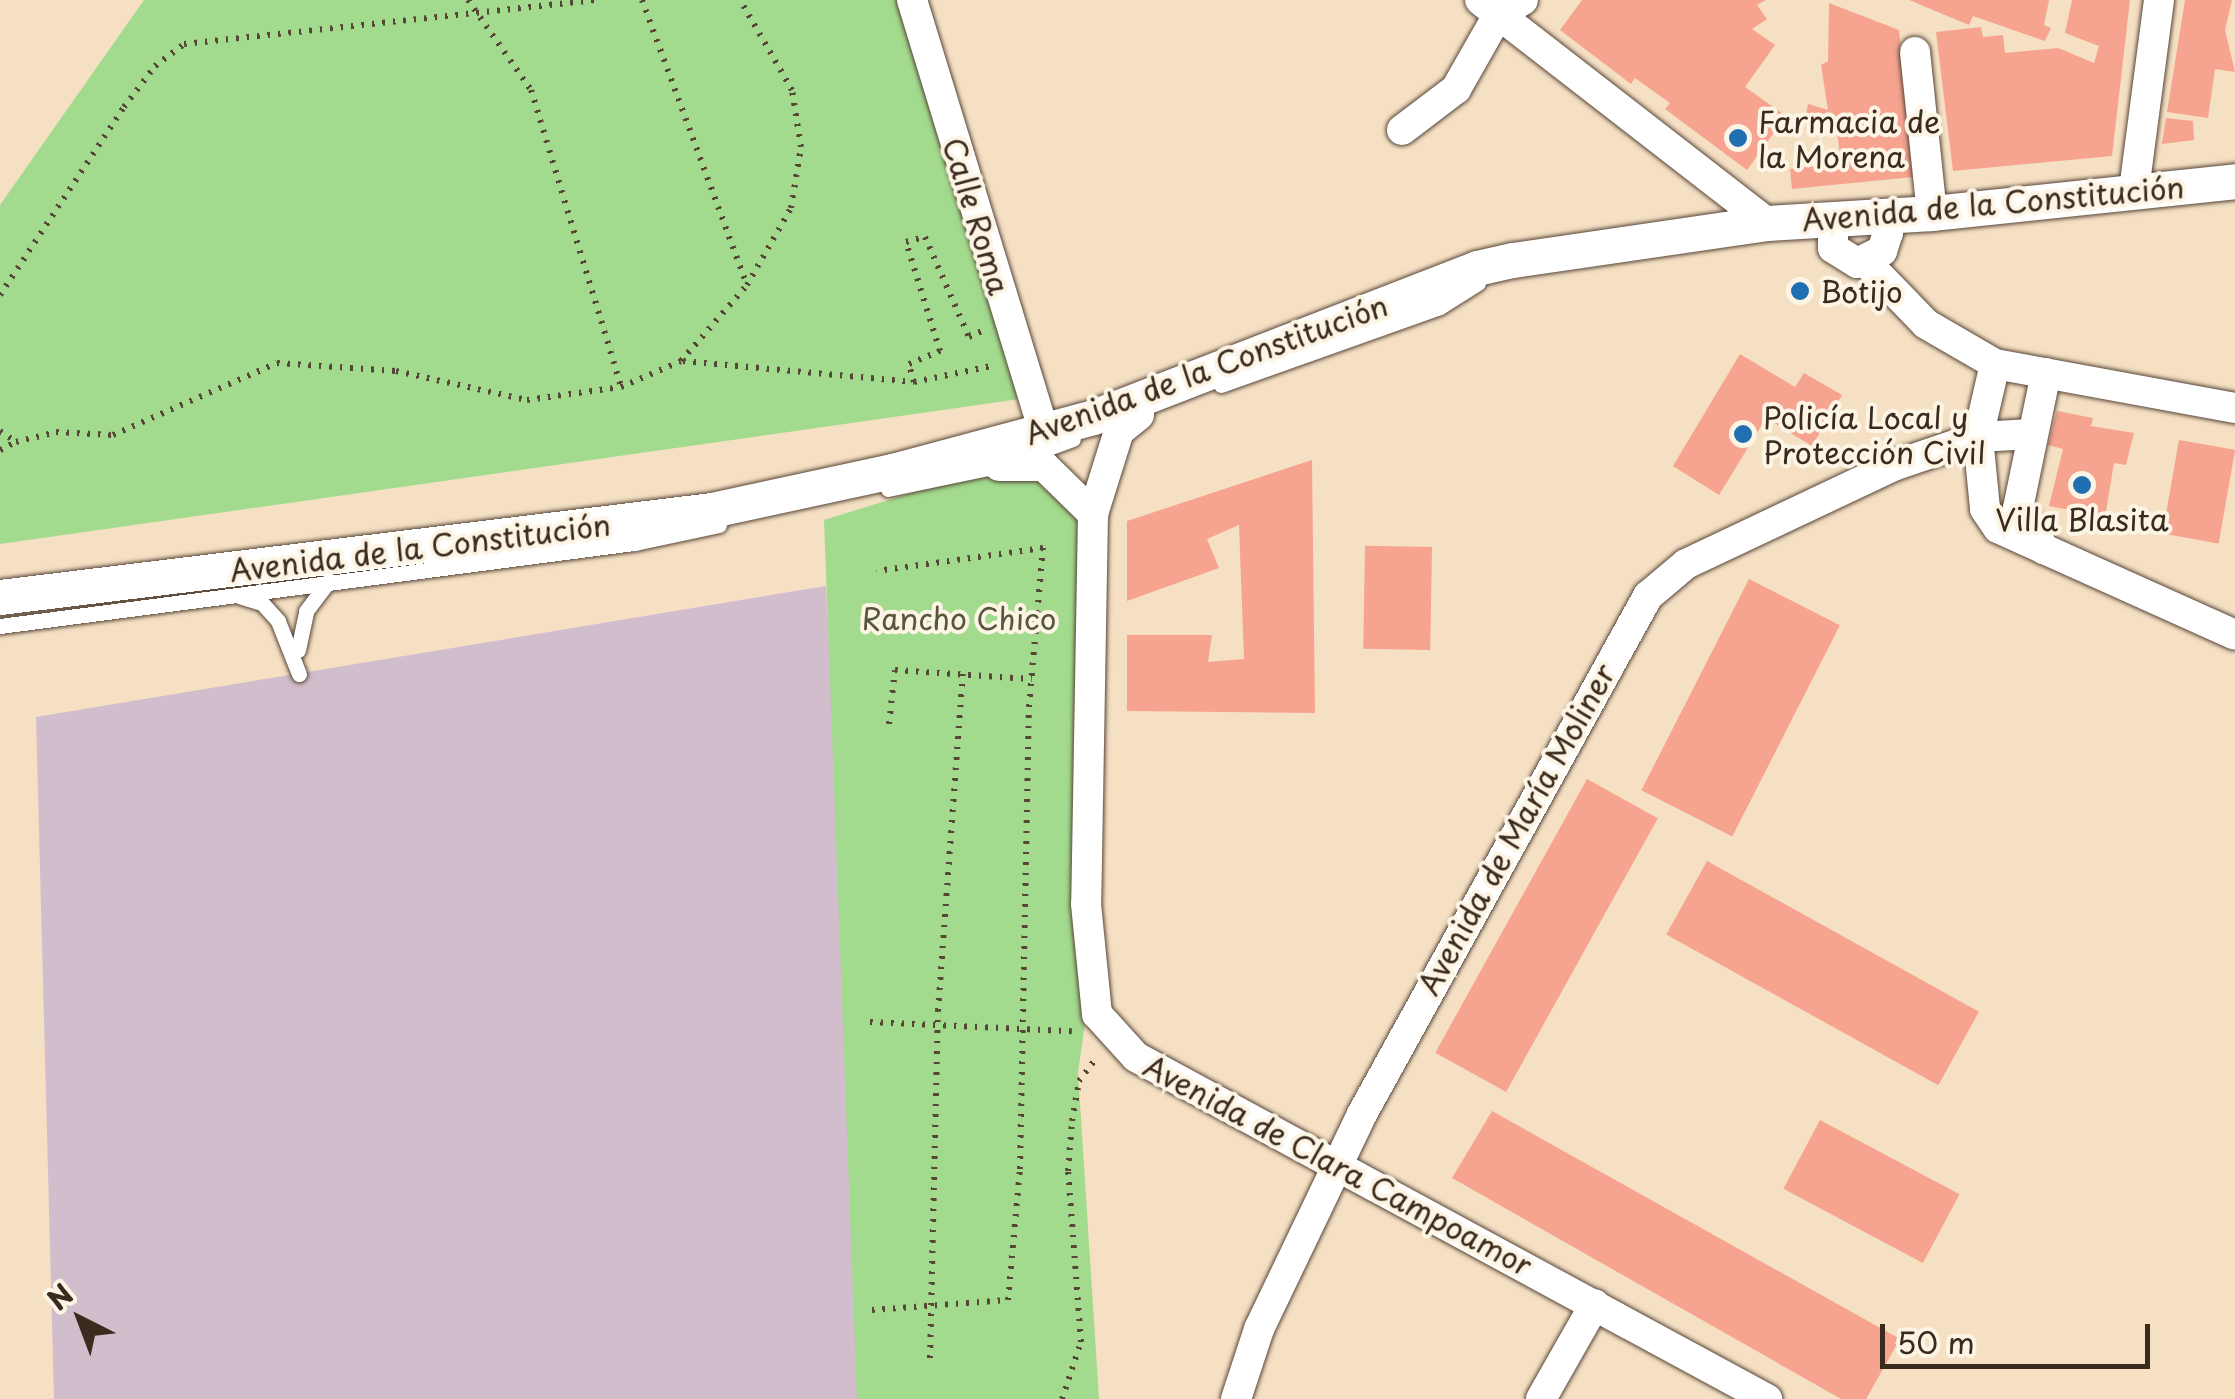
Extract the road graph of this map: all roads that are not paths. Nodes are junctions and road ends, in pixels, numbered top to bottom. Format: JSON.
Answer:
{"nodes":[{"id":1,"x":912,"y":0,"type":"edge"},
{"id":2,"x":2158,"y":0,"type":"edge"},
{"id":3,"x":1500,"y":5,"type":"edge"},
{"id":4,"x":1914,"y":52,"type":"dead end"},
{"id":5,"x":1402,"y":130,"type":"dead end"},
{"id":6,"x":2235,"y":180,"type":"edge"},
{"id":7,"x":2134,"y":190,"type":"junction"},
{"id":8,"x":1932,"y":213,"type":"junction"},
{"id":9,"x":1882,"y":216,"type":"junction"},
{"id":10,"x":1833,"y":220,"type":"junction"},
{"id":11,"x":1766,"y":222,"type":"junction"},
{"id":12,"x":1513,"y":260,"type":"junction"},
{"id":13,"x":1866,"y":262,"type":"junction"},
{"id":14,"x":1994,"y":364,"type":"junction"},
{"id":15,"x":2046,"y":374,"type":"junction"},
{"id":16,"x":2235,"y":408,"type":"edge"},
{"id":17,"x":1139,"y":415,"type":"junction"},
{"id":18,"x":1044,"y":432,"type":"junction"},
{"id":19,"x":2032,"y":434,"type":"junction"},
{"id":20,"x":1978,"y":437,"type":"junction"},
{"id":21,"x":999,"y":466,"type":"junction"},
{"id":22,"x":1093,"y":514,"type":"junction"},
{"id":23,"x":2044,"y":550,"type":"junction"},
{"id":24,"x":330,"y":582,"type":"junction"},
{"id":25,"x":235,"y":594,"type":"junction"},
{"id":26,"x":0,"y":598,"type":"edge"},
{"id":27,"x":0,"y":626,"type":"edge"},
{"id":28,"x":2235,"y":635,"type":"edge"},
{"id":29,"x":1336,"y":1164,"type":"junction"},
{"id":30,"x":1595,"y":1304,"type":"junction"},
{"id":31,"x":1236,"y":1399,"type":"edge"},
{"id":32,"x":1542,"y":1399,"type":"edge"},
{"id":33,"x":1767,"y":1399,"type":"edge"}],
"edges":[{"from":1,"to":18,"type":"street","name":"Calle Roma"},
{"from":2,"to":7,"type":"street"},
{"from":3,"to":5,"type":"street"},
{"from":3,"to":11,"type":"street"},
{"from":4,"to":8,"type":"street"},
{"from":6,"to":7,"type":"street","name":"Avenida de la Constitución"},
{"from":7,"to":8,"type":"street","name":"Avenida de la Constitución"},
{"from":8,"to":9,"type":"street","name":"Avenida de la Constitución"},
{"from":9,"to":10,"type":"street","name":"Avenida de la Constitución"},
{"from":9,"to":13,"type":"street"},
{"from":10,"to":11,"type":"street","name":"Avenida de la Constitución"},
{"from":10,"to":13,"type":"street"},
{"from":11,"to":12,"type":"street","name":"Avenida de la Constitución"},
{"from":12,"to":17,"type":"lane"},
{"from":12,"to":18,"type":"street","name":"Avenida de la Constitución"},
{"from":13,"to":14,"type":"street"},
{"from":14,"to":15,"type":"street"},
{"from":14,"to":20,"type":"street"},
{"from":15,"to":16,"type":"street"},
{"from":15,"to":19,"type":"street"},
{"from":17,"to":21,"type":"lane"},
{"from":17,"to":22,"type":"street","name":"Avenida de Clara Campoamor"},
{"from":18,"to":26,"type":"street","name":"Avenida de la Constitución"},
{"from":19,"to":20,"type":"street","name":"Avenida de María Moliner"},
{"from":19,"to":23,"type":"street"},
{"from":20,"to":23,"type":"street"},
{"from":20,"to":29,"type":"street","name":"Avenida de María Moliner"},
{"from":21,"to":22,"type":"street"},
{"from":21,"to":24,"type":"lane"},
{"from":22,"to":29,"type":"street","name":"Avenida de Clara Campoamor"},
{"from":23,"to":28,"type":"street"},
{"from":24,"to":25,"type":"lane"},
{"from":24,"to":25,"type":"lane"},
{"from":25,"to":27,"type":"lane"},
{"from":29,"to":30,"type":"street","name":"Avenida de Clara Campoamor"},
{"from":29,"to":31,"type":"street","name":"Avenida de María Moliner"},
{"from":30,"to":32,"type":"street"},
{"from":30,"to":33,"type":"street","name":"Avenida de Clara Campoamor"}]}
